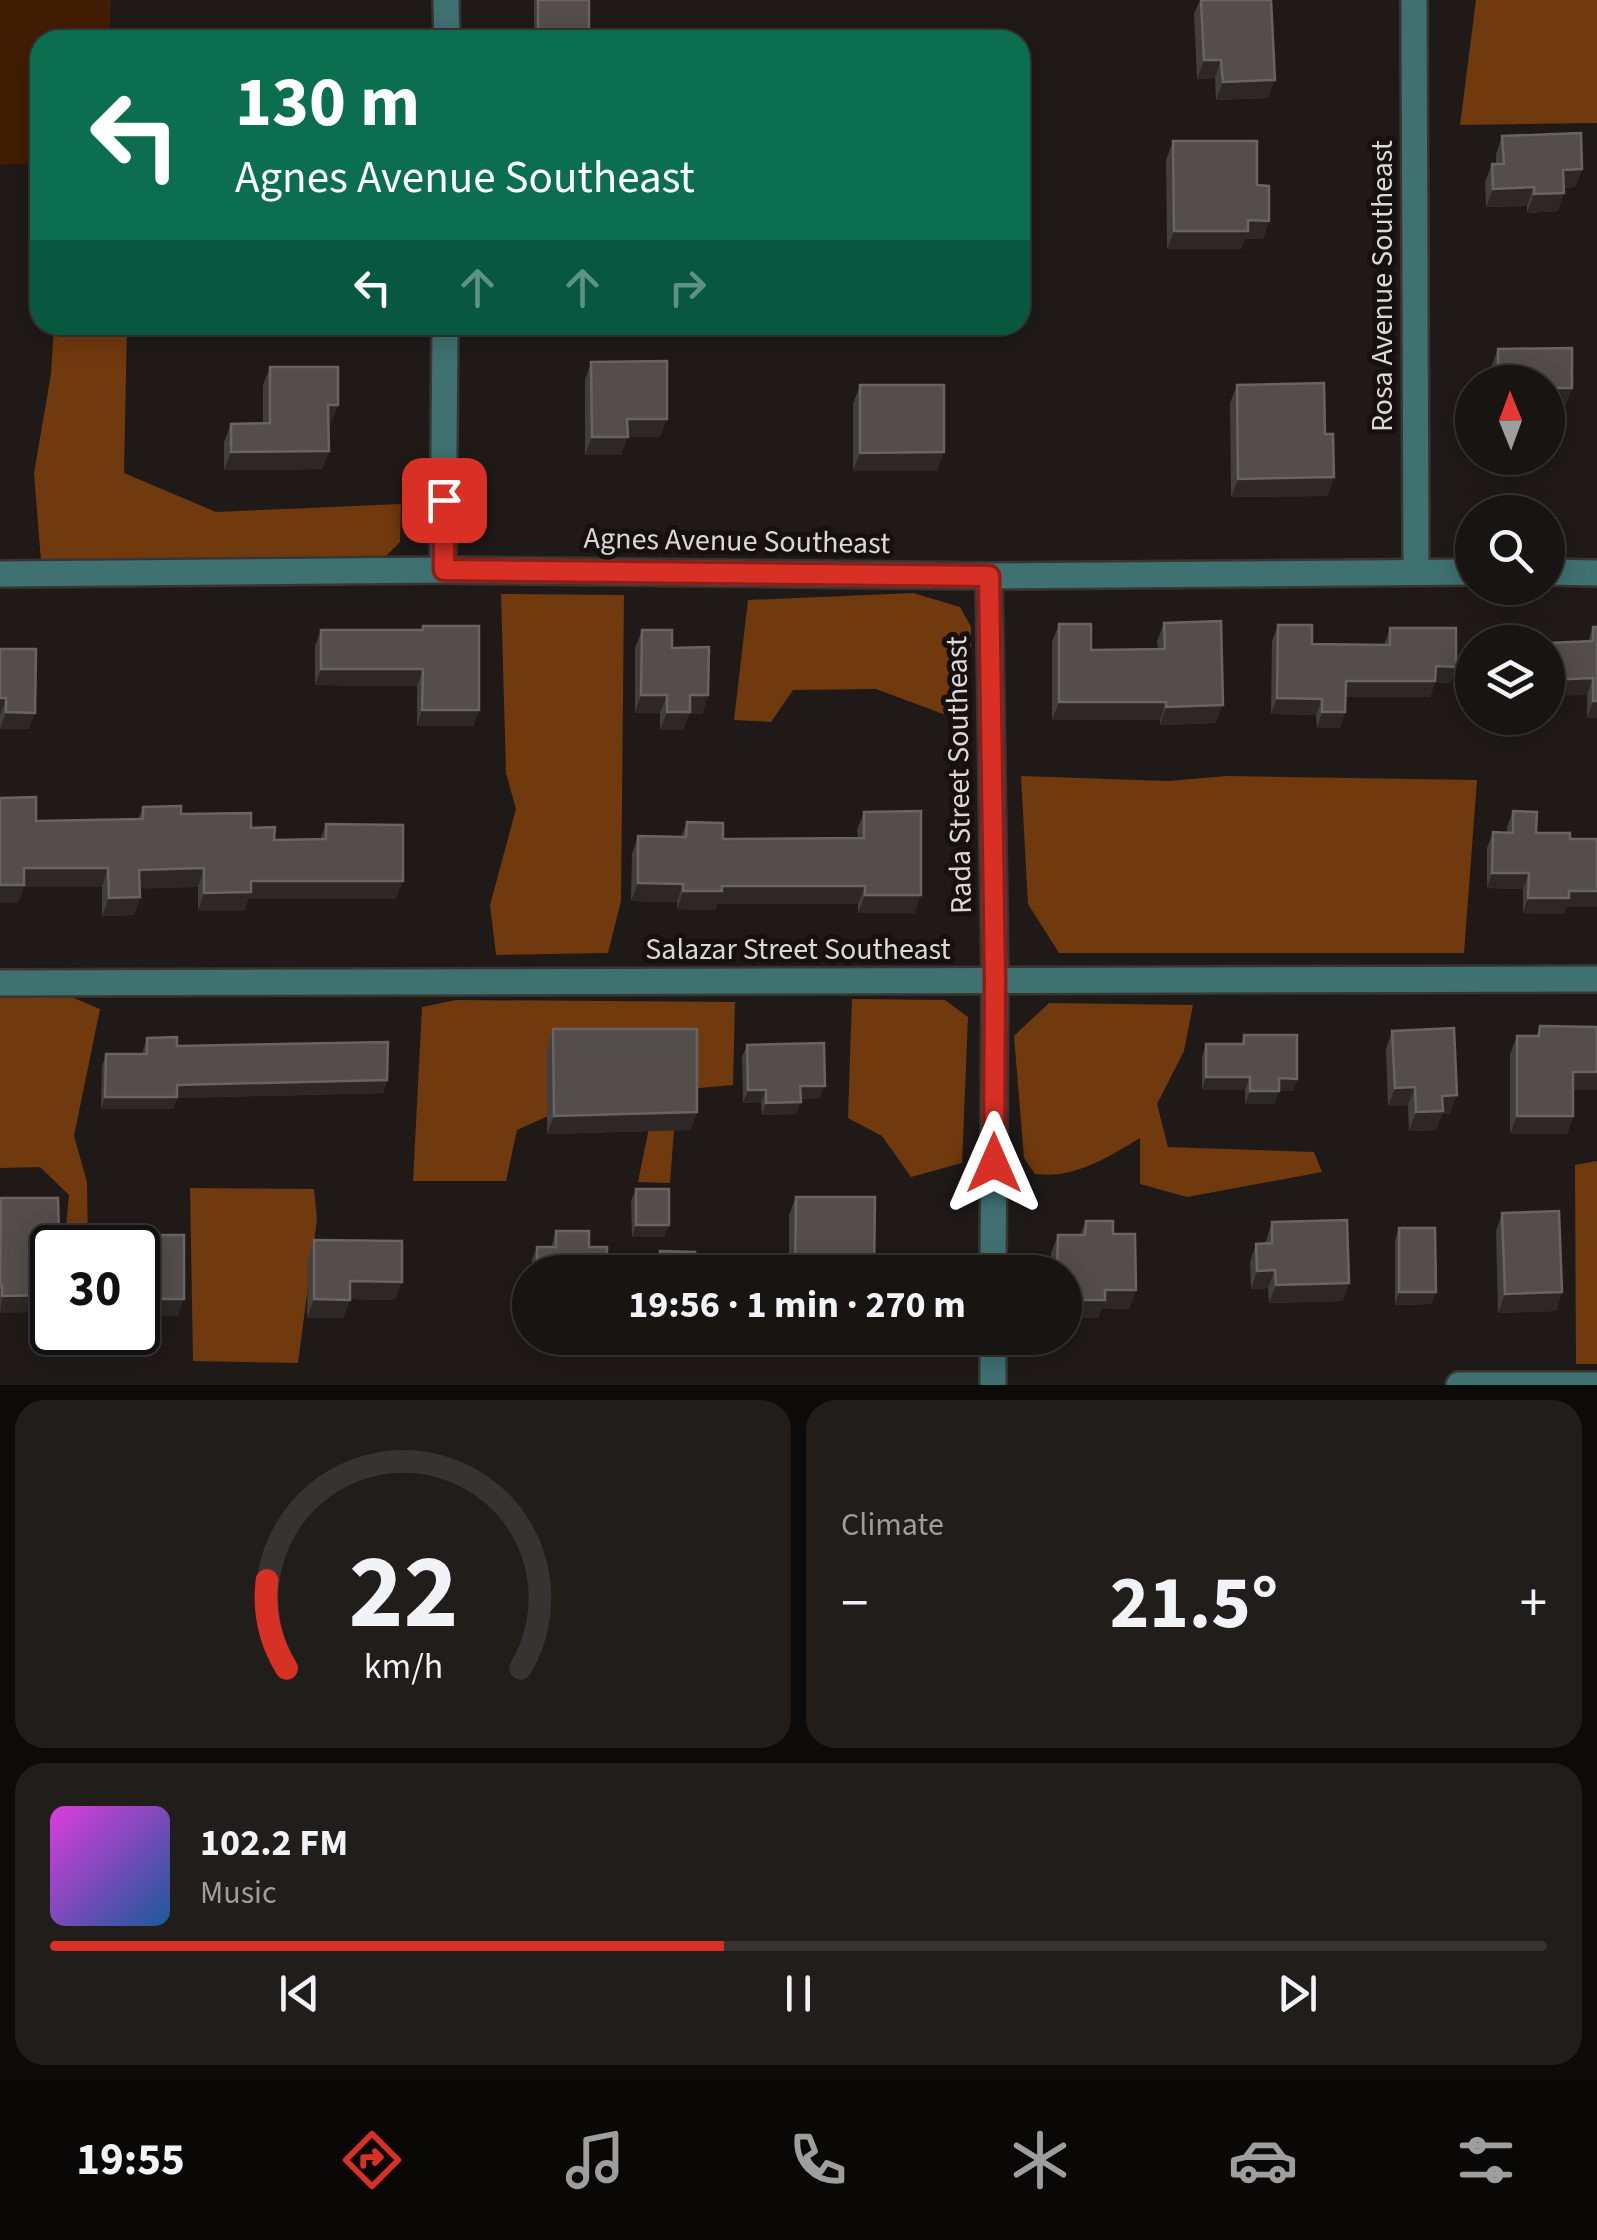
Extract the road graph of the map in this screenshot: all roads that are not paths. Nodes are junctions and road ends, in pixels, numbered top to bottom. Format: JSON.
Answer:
{"nodes":[{"id":1,"x":446,"y":0,"type":"edge"},
{"id":2,"x":1414,"y":0,"type":"edge"},
{"id":3,"x":447,"y":30,"type":"edge"},
{"id":4,"x":446,"y":335,"type":"edge"},
{"id":5,"x":444,"y":570,"type":"junction"},
{"id":6,"x":1416,"y":571,"type":"junction"},
{"id":7,"x":1455,"y":572,"type":"edge"},
{"id":8,"x":1565,"y":572,"type":"edge"},
{"id":9,"x":1597,"y":572,"type":"edge"},
{"id":10,"x":0,"y":574,"type":"edge"},
{"id":11,"x":989,"y":576,"type":"junction"},
{"id":12,"x":1597,"y":979,"type":"edge"},
{"id":13,"x":995,"y":980,"type":"junction"},
{"id":14,"x":0,"y":984,"type":"edge"},
{"id":15,"x":993,"y":1255,"type":"edge"},
{"id":16,"x":993,"y":1355,"type":"edge"},
{"id":17,"x":1597,"y":1384,"type":"edge"},
{"id":18,"x":993,"y":1385,"type":"edge"},
{"id":19,"x":1459,"y":1385,"type":"edge"}],
"edges":[{"from":1,"to":3,"type":"street"},
{"from":2,"to":6,"type":"street","name":"Rosa Avenue Southeast"},
{"from":4,"to":5,"type":"street"},
{"from":5,"to":10,"type":"street","name":"Agnes Avenue Southeast"},
{"from":5,"to":11,"type":"street","name":"Agnes Avenue Southeast"},
{"from":6,"to":7,"type":"street","name":"Agnes Avenue Southeast"},
{"from":6,"to":11,"type":"street","name":"Agnes Avenue Southeast"},
{"from":8,"to":9,"type":"street"},
{"from":11,"to":13,"type":"street","name":"Rada Street Southeast"},
{"from":12,"to":13,"type":"street","name":"Salazar Street Southeast"},
{"from":13,"to":14,"type":"street","name":"Salazar Street Southeast"},
{"from":13,"to":15,"type":"street","name":"Rada Street Southeast"},
{"from":16,"to":18,"type":"street"},
{"from":17,"to":19,"type":"street"}]}
